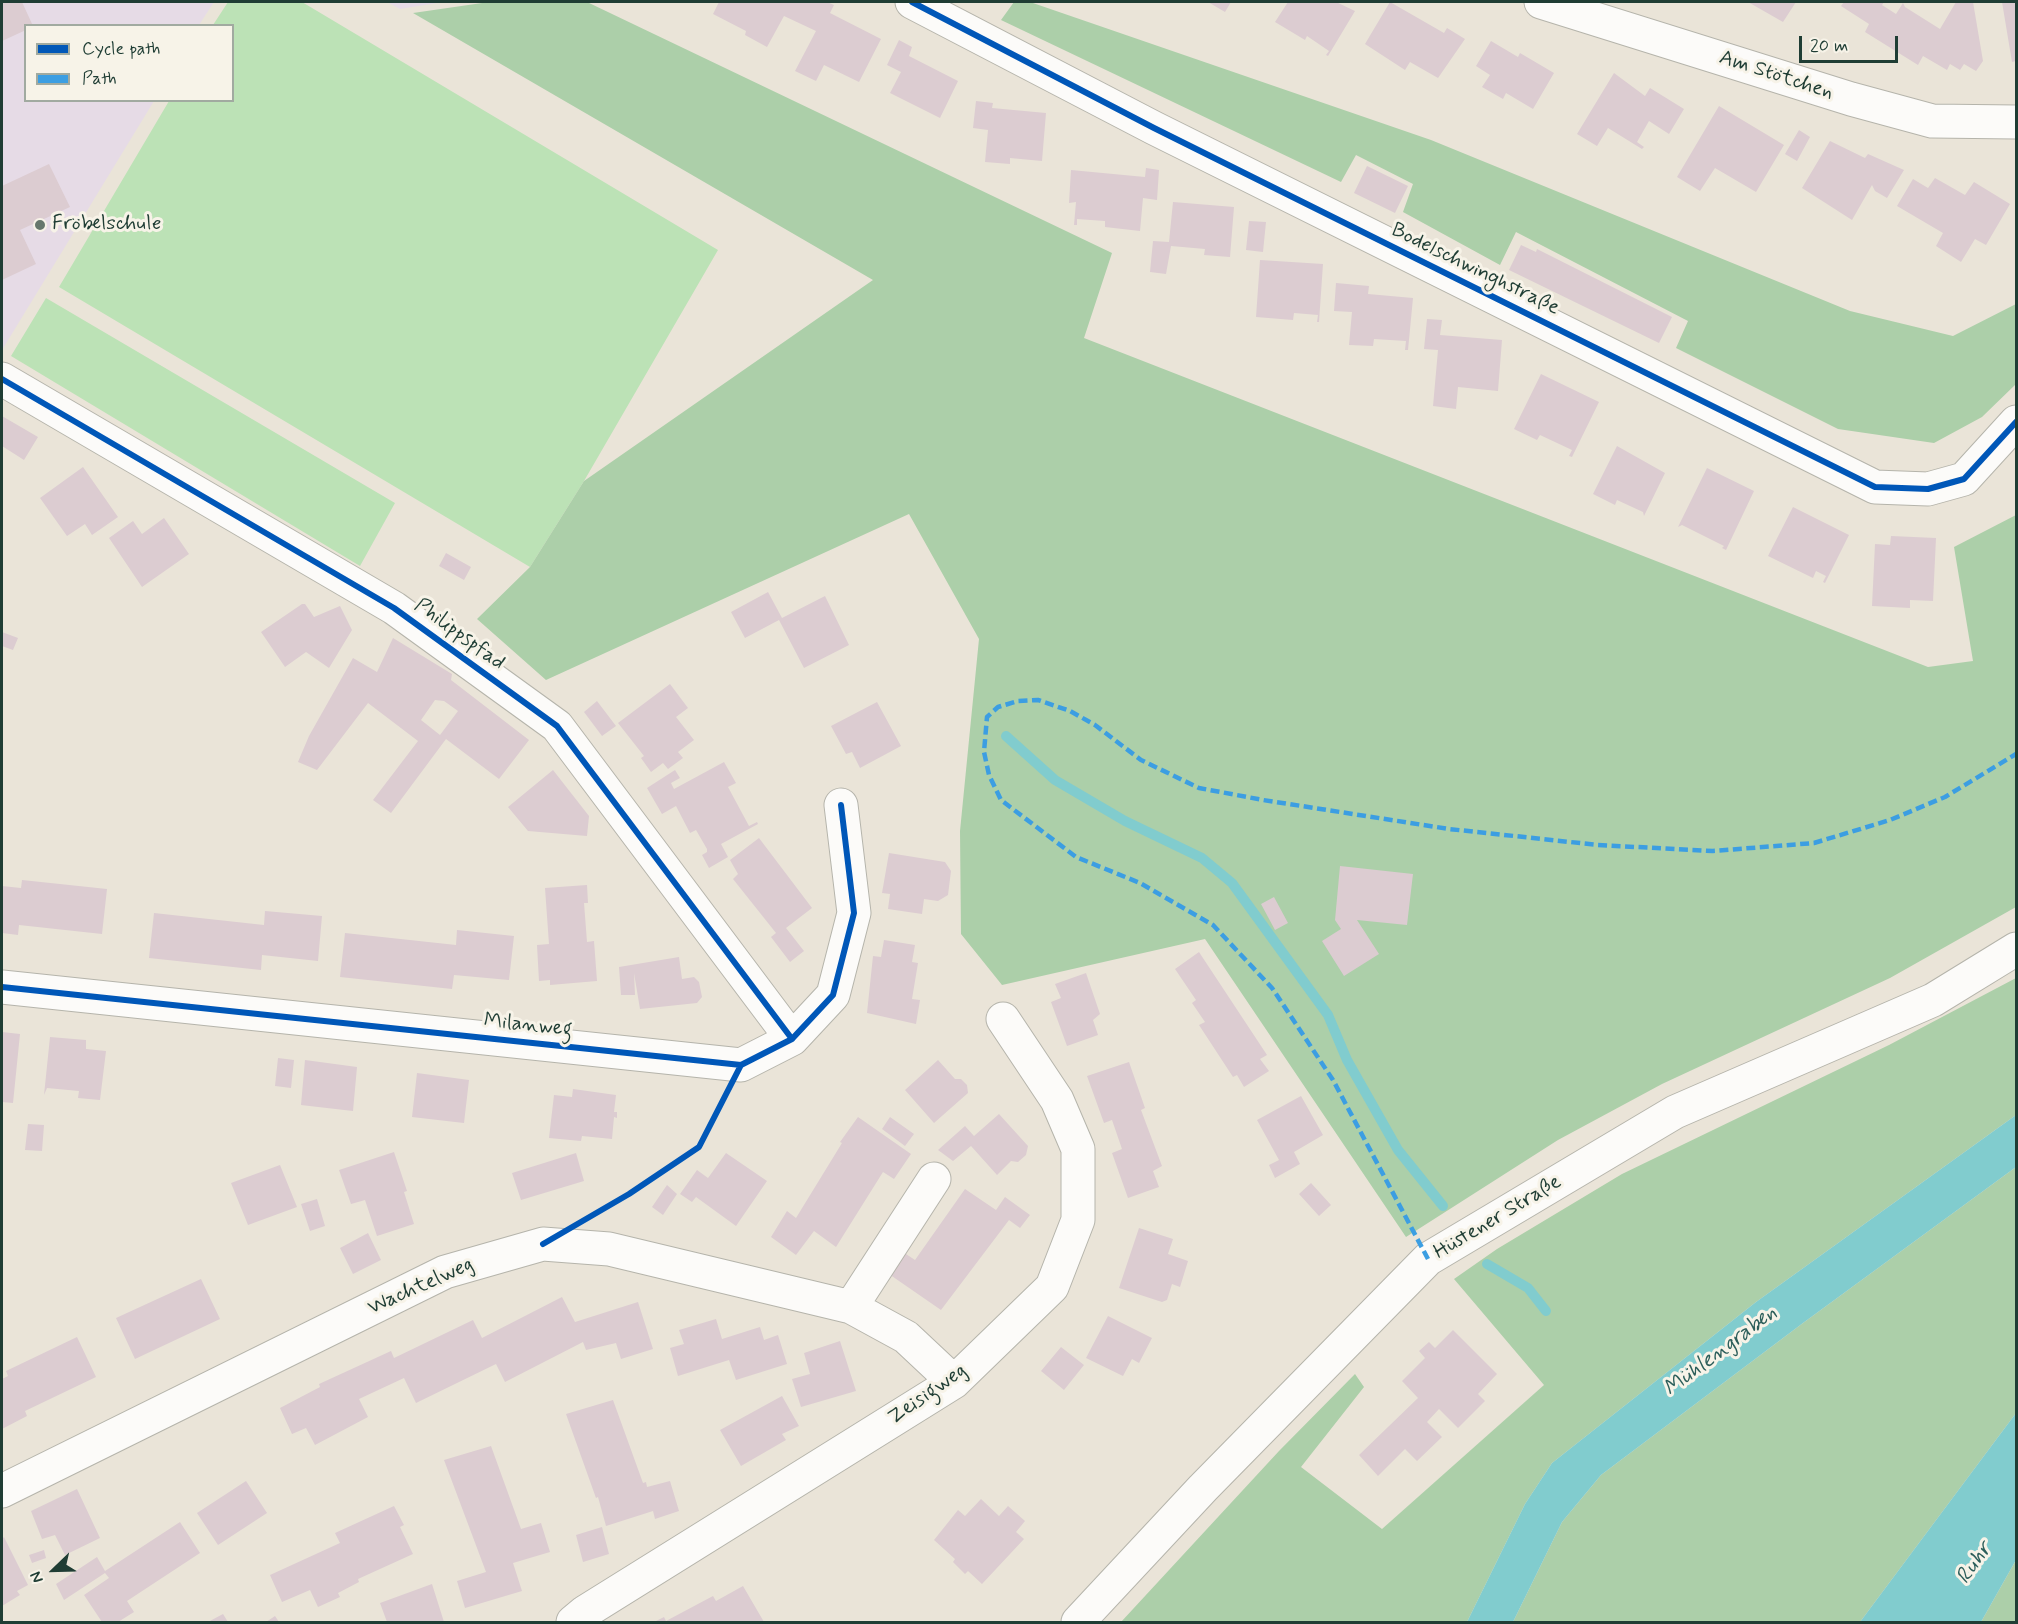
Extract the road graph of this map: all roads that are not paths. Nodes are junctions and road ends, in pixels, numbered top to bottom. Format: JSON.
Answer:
{"nodes":[{"id":1,"x":912,"y":2,"type":"edge"},
{"id":2,"x":1541,"y":2,"type":"edge"},
{"id":3,"x":2016,"y":122,"type":"edge"},
{"id":4,"x":2,"y":379,"type":"edge"},
{"id":5,"x":2016,"y":422,"type":"edge"},
{"id":6,"x":841,"y":805,"type":"dead end"},
{"id":7,"x":2016,"y":949,"type":"edge"},
{"id":8,"x":2,"y":987,"type":"edge"},
{"id":9,"x":1003,"y":1019,"type":"dead end"},
{"id":10,"x":792,"y":1039,"type":"junction"},
{"id":11,"x":934,"y":1179,"type":"dead end"},
{"id":12,"x":851,"y":1307,"type":"junction"},
{"id":13,"x":954,"y":1382,"type":"junction"},
{"id":14,"x":2,"y":1491,"type":"edge"},
{"id":15,"x":573,"y":1623,"type":"edge"},
{"id":16,"x":1078,"y":1623,"type":"edge"}],
"edges":[{"from":1,"to":5,"type":"street","name":"Bodelschwinghstraße"},
{"from":2,"to":3,"type":"street","name":"Am Stötchen"},
{"from":4,"to":10,"type":"street","name":"Philippspfad"},
{"from":6,"to":10,"type":"street","name":"Milanweg"},
{"from":7,"to":16,"type":"street","name":"Hüstener Straße"},
{"from":8,"to":10,"type":"street","name":"Milanweg"},
{"from":9,"to":13,"type":"street","name":"Zeisigweg"},
{"from":11,"to":12,"type":"street"},
{"from":12,"to":13,"type":"street","name":"Wachtelweg"},
{"from":12,"to":14,"type":"street","name":"Wachtelweg"},
{"from":13,"to":15,"type":"street","name":"Zeisigweg"}]}
